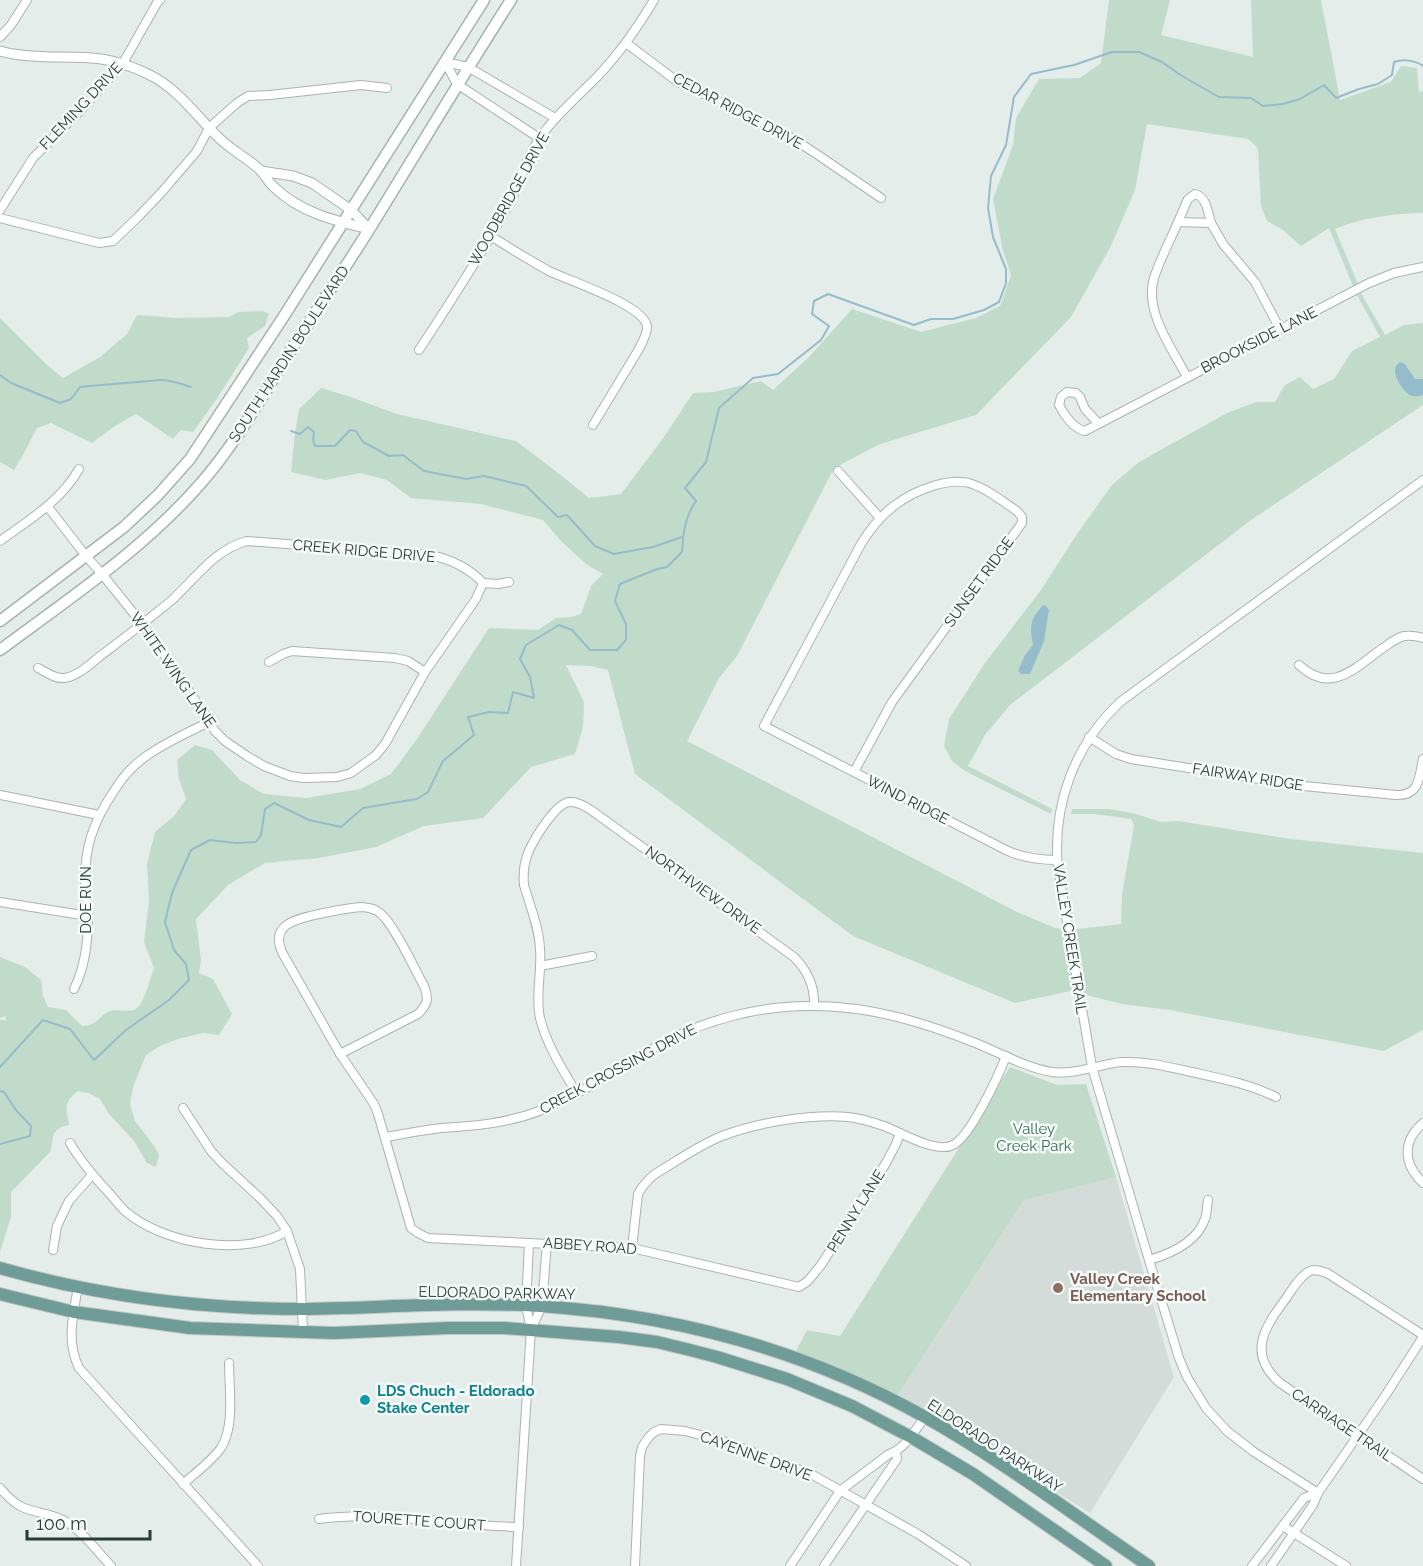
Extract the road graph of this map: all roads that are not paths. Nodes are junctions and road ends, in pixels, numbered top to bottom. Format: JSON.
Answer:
{"nodes":[{"id":1,"x":27,"y":0,"type":"edge"},
{"id":2,"x":160,"y":0,"type":"edge"},
{"id":3,"x":484,"y":0,"type":"edge"},
{"id":4,"x":511,"y":0,"type":"edge"},
{"id":5,"x":654,"y":0,"type":"edge"},
{"id":6,"x":0,"y":37,"type":"edge"},
{"id":7,"x":626,"y":43,"type":"junction"},
{"id":8,"x":0,"y":51,"type":"edge"},
{"id":9,"x":445,"y":62,"type":"junction"},
{"id":10,"x":123,"y":63,"type":"junction"},
{"id":11,"x":468,"y":67,"type":"junction"},
{"id":12,"x":458,"y":84,"type":"junction"},
{"id":13,"x":387,"y":88,"type":"dead end"},
{"id":14,"x":555,"y":117,"type":"junction"},
{"id":15,"x":209,"y":128,"type":"junction"},
{"id":16,"x":539,"y":138,"type":"junction"},
{"id":17,"x":261,"y":171,"type":"junction"},
{"id":18,"x":881,"y":198,"type":"dead end"},
{"id":19,"x":0,"y":210,"type":"edge"},
{"id":20,"x":351,"y":210,"type":"junction"},
{"id":21,"x":0,"y":218,"type":"edge"},
{"id":22,"x":1178,"y":222,"type":"junction"},
{"id":23,"x":343,"y":223,"type":"junction"},
{"id":24,"x":1211,"y":224,"type":"junction"},
{"id":25,"x":369,"y":229,"type":"junction"},
{"id":26,"x":491,"y":236,"type":"junction"},
{"id":27,"x":1423,"y":267,"type":"edge"},
{"id":28,"x":1280,"y":329,"type":"junction"},
{"id":29,"x":419,"y":350,"type":"dead end"},
{"id":30,"x":1187,"y":377,"type":"junction"},
{"id":31,"x":1098,"y":423,"type":"junction"},
{"id":32,"x":593,"y":425,"type":"dead end"},
{"id":33,"x":79,"y":469,"type":"dead end"},
{"id":34,"x":838,"y":471,"type":"dead end"},
{"id":35,"x":1423,"y":480,"type":"edge"},
{"id":36,"x":48,"y":507,"type":"junction"},
{"id":37,"x":880,"y":518,"type":"junction"},
{"id":38,"x":0,"y":541,"type":"edge"},
{"id":39,"x":86,"y":556,"type":"junction"},
{"id":40,"x":102,"y":573,"type":"junction"},
{"id":41,"x":509,"y":582,"type":"dead end"},
{"id":42,"x":483,"y":583,"type":"junction"},
{"id":43,"x":0,"y":621,"type":"edge"},
{"id":44,"x":142,"y":625,"type":"junction"},
{"id":45,"x":1423,"y":638,"type":"edge"},
{"id":46,"x":0,"y":650,"type":"edge"},
{"id":47,"x":269,"y":662,"type":"dead end"},
{"id":48,"x":1299,"y":665,"type":"dead end"},
{"id":49,"x":38,"y":668,"type":"dead end"},
{"id":50,"x":425,"y":672,"type":"junction"},
{"id":51,"x":209,"y":722,"type":"junction"},
{"id":52,"x":764,"y":726,"type":"joint"},
{"id":53,"x":1089,"y":737,"type":"junction"},
{"id":54,"x":1423,"y":759,"type":"edge"},
{"id":55,"x":854,"y":772,"type":"junction"},
{"id":56,"x":0,"y":795,"type":"edge"},
{"id":57,"x":99,"y":815,"type":"junction"},
{"id":58,"x":1057,"y":860,"type":"junction"},
{"id":59,"x":0,"y":902,"type":"edge"},
{"id":60,"x":88,"y":916,"type":"junction"},
{"id":61,"x":592,"y":956,"type":"dead end"},
{"id":62,"x":540,"y":966,"type":"junction"},
{"id":63,"x":74,"y":989,"type":"dead end"},
{"id":64,"x":814,"y":1006,"type":"junction"},
{"id":65,"x":339,"y":1054,"type":"junction"},
{"id":66,"x":1006,"y":1056,"type":"junction"},
{"id":67,"x":1092,"y":1066,"type":"junction"},
{"id":68,"x":577,"y":1094,"type":"junction"},
{"id":69,"x":1276,"y":1097,"type":"dead end"},
{"id":70,"x":183,"y":1108,"type":"dead end"},
{"id":71,"x":1423,"y":1123,"type":"edge"},
{"id":72,"x":900,"y":1133,"type":"junction"},
{"id":73,"x":386,"y":1137,"type":"junction"},
{"id":74,"x":70,"y":1143,"type":"dead end"},
{"id":75,"x":92,"y":1175,"type":"junction"},
{"id":76,"x":1423,"y":1183,"type":"edge"},
{"id":77,"x":1208,"y":1200,"type":"dead end"},
{"id":78,"x":287,"y":1231,"type":"junction"},
{"id":79,"x":529,"y":1243,"type":"junction"},
{"id":80,"x":547,"y":1243,"type":"junction"},
{"id":81,"x":632,"y":1248,"type":"junction"},
{"id":82,"x":53,"y":1250,"type":"dead end"},
{"id":83,"x":1149,"y":1260,"type":"junction"},
{"id":84,"x":0,"y":1268,"type":"edge"},
{"id":85,"x":803,"y":1284,"type":"joint"},
{"id":86,"x":78,"y":1287,"type":"junction"},
{"id":87,"x":0,"y":1294,"type":"edge"},
{"id":88,"x":526,"y":1306,"type":"junction"},
{"id":89,"x":542,"y":1306,"type":"junction"},
{"id":90,"x":302,"y":1309,"type":"junction"},
{"id":91,"x":74,"y":1312,"type":"junction"},
{"id":92,"x":531,"y":1329,"type":"junction"},
{"id":93,"x":303,"y":1331,"type":"junction"},
{"id":94,"x":1423,"y":1336,"type":"edge"},
{"id":95,"x":229,"y":1363,"type":"dead end"},
{"id":96,"x":925,"y":1417,"type":"junction"},
{"id":97,"x":1358,"y":1436,"type":"junction"},
{"id":98,"x":911,"y":1437,"type":"junction"},
{"id":99,"x":896,"y":1452,"type":"junction"},
{"id":100,"x":1423,"y":1479,"type":"edge"},
{"id":101,"x":183,"y":1484,"type":"junction"},
{"id":102,"x":0,"y":1488,"type":"edge"},
{"id":103,"x":840,"y":1491,"type":"junction"},
{"id":104,"x":1318,"y":1493,"type":"junction"},
{"id":105,"x":865,"y":1504,"type":"junction"},
{"id":106,"x":320,"y":1519,"type":"dead end"},
{"id":107,"x":1283,"y":1526,"type":"junction"},
{"id":108,"x":519,"y":1527,"type":"junction"},
{"id":109,"x":1294,"y":1533,"type":"junction"},
{"id":110,"x":111,"y":1566,"type":"edge"},
{"id":111,"x":258,"y":1566,"type":"edge"},
{"id":112,"x":516,"y":1566,"type":"edge"},
{"id":113,"x":635,"y":1566,"type":"edge"},
{"id":114,"x":790,"y":1566,"type":"edge"},
{"id":115,"x":824,"y":1566,"type":"edge"},
{"id":116,"x":966,"y":1566,"type":"edge"},
{"id":117,"x":1106,"y":1566,"type":"edge"},
{"id":118,"x":1149,"y":1566,"type":"edge"},
{"id":119,"x":1252,"y":1566,"type":"edge"},
{"id":120,"x":1271,"y":1566,"type":"edge"},
{"id":121,"x":1346,"y":1566,"type":"edge"}],
"edges":[{"from":1,"to":6,"type":"street"},
{"from":2,"to":10,"type":"street","name":"FLEMING DRIVE"},
{"from":3,"to":9,"type":"main road","name":"SOUTH HARDIN BOULEVARD"},
{"from":4,"to":11,"type":"main road","name":"SOUTH HARDIN BOULEVARD"},
{"from":5,"to":7,"type":"street","name":"WOODBRIDGE DRIVE"},
{"from":7,"to":14,"type":"street","name":"WOODBRIDGE DRIVE"},
{"from":7,"to":18,"type":"street","name":"CEDAR RIDGE DRIVE"},
{"from":8,"to":10,"type":"street"},
{"from":9,"to":11,"type":"street"},
{"from":9,"to":12,"type":"street"},
{"from":9,"to":20,"type":"main road","name":"SOUTH HARDIN BOULEVARD"},
{"from":10,"to":15,"type":"street"},
{"from":10,"to":19,"type":"street","name":"FLEMING DRIVE"},
{"from":11,"to":12,"type":"main road","name":"SOUTH HARDIN BOULEVARD"},
{"from":11,"to":14,"type":"street"},
{"from":12,"to":16,"type":"street"},
{"from":12,"to":25,"type":"main road","name":"SOUTH HARDIN BOULEVARD"},
{"from":13,"to":15,"type":"street"},
{"from":14,"to":16,"type":"street","name":"WOODBRIDGE DRIVE"},
{"from":15,"to":17,"type":"street"},
{"from":15,"to":21,"type":"street"},
{"from":16,"to":26,"type":"street","name":"WOODBRIDGE DRIVE"},
{"from":17,"to":20,"type":"street"},
{"from":17,"to":23,"type":"street"},
{"from":20,"to":23,"type":"main road","name":"SOUTH HARDIN BOULEVARD"},
{"from":20,"to":25,"type":"street"},
{"from":22,"to":24,"type":"street"},
{"from":22,"to":24,"type":"street"},
{"from":22,"to":30,"type":"street"},
{"from":23,"to":25,"type":"street"},
{"from":23,"to":39,"type":"main road","name":"SOUTH HARDIN BOULEVARD"},
{"from":24,"to":28,"type":"street"},
{"from":25,"to":40,"type":"main road","name":"SOUTH HARDIN BOULEVARD"},
{"from":26,"to":29,"type":"street","name":"WOODBRIDGE DRIVE"},
{"from":26,"to":32,"type":"street"},
{"from":27,"to":28,"type":"street","name":"BROOKSIDE LANE"},
{"from":28,"to":30,"type":"street","name":"BROOKSIDE LANE"},
{"from":30,"to":31,"type":"street","name":"BROOKSIDE LANE"},
{"from":31,"to":31,"type":"street","name":"BROOKSIDE LANE"},
{"from":33,"to":36,"type":"street"},
{"from":34,"to":37,"type":"street"},
{"from":35,"to":53,"type":"street","name":"VALLEY CREEK TRAIL"},
{"from":36,"to":38,"type":"street"},
{"from":36,"to":39,"type":"street","name":"WHITE WING LANE"},
{"from":37,"to":52,"type":"street","name":"SUNSET RIDGE"},
{"from":37,"to":55,"type":"street","name":"SUNSET RIDGE"},
{"from":39,"to":40,"type":"street","name":"WHITE WING LANE"},
{"from":39,"to":43,"type":"main road","name":"SOUTH HARDIN BOULEVARD"},
{"from":40,"to":44,"type":"street","name":"WHITE WING LANE"},
{"from":40,"to":46,"type":"main road","name":"SOUTH HARDIN BOULEVARD"},
{"from":41,"to":42,"type":"street"},
{"from":42,"to":44,"type":"street","name":"CREEK RIDGE DRIVE"},
{"from":42,"to":50,"type":"street","name":"WHITE WING LANE"},
{"from":44,"to":49,"type":"street"},
{"from":44,"to":51,"type":"street","name":"WHITE WING LANE"},
{"from":45,"to":48,"type":"street"},
{"from":47,"to":50,"type":"street"},
{"from":50,"to":51,"type":"street","name":"WHITE WING LANE"},
{"from":51,"to":57,"type":"street","name":"DOE RUN"},
{"from":52,"to":55,"type":"street","name":"WIND RIDGE"},
{"from":53,"to":54,"type":"street","name":"FAIRWAY RIDGE"},
{"from":53,"to":58,"type":"street","name":"VALLEY CREEK TRAIL"},
{"from":55,"to":58,"type":"street","name":"WIND RIDGE"},
{"from":56,"to":57,"type":"street"},
{"from":57,"to":60,"type":"street","name":"DOE RUN"},
{"from":58,"to":67,"type":"street","name":"VALLEY CREEK TRAIL"},
{"from":59,"to":60,"type":"street"},
{"from":60,"to":63,"type":"street","name":"DOE RUN"},
{"from":61,"to":62,"type":"street"},
{"from":62,"to":64,"type":"street","name":"NORTHVIEW DRIVE"},
{"from":62,"to":68,"type":"street"},
{"from":64,"to":66,"type":"street","name":"CREEK CROSSING DRIVE"},
{"from":64,"to":68,"type":"street","name":"CREEK CROSSING DRIVE"},
{"from":65,"to":65,"type":"street"},
{"from":65,"to":73,"type":"street"},
{"from":66,"to":67,"type":"street","name":"CREEK CROSSING DRIVE"},
{"from":66,"to":72,"type":"street"},
{"from":67,"to":69,"type":"street","name":"CREEK CROSSING DRIVE"},
{"from":67,"to":83,"type":"street","name":"VALLEY CREEK TRAIL"},
{"from":68,"to":73,"type":"street","name":"CREEK CROSSING DRIVE"},
{"from":70,"to":78,"type":"street"},
{"from":71,"to":76,"type":"street"},
{"from":72,"to":81,"type":"street"},
{"from":72,"to":85,"type":"street","name":"PENNY LANE"},
{"from":73,"to":79,"type":"street","name":"ABBEY ROAD"},
{"from":74,"to":75,"type":"street"},
{"from":75,"to":78,"type":"street"},
{"from":75,"to":82,"type":"street"},
{"from":77,"to":83,"type":"street"},
{"from":78,"to":90,"type":"street"},
{"from":79,"to":80,"type":"street","name":"ABBEY ROAD"},
{"from":79,"to":88,"type":"street"},
{"from":80,"to":81,"type":"street","name":"ABBEY ROAD"},
{"from":80,"to":89,"type":"street"},
{"from":81,"to":85,"type":"street","name":"ABBEY ROAD"},
{"from":83,"to":104,"type":"street","name":"VALLEY CREEK TRAIL"},
{"from":84,"to":86,"type":"main road","name":"ELDORADO PARKWAY"},
{"from":86,"to":90,"type":"main road","name":"ELDORADO PARKWAY"},
{"from":86,"to":91,"type":"street"},
{"from":87,"to":91,"type":"main road"},
{"from":88,"to":89,"type":"main road","name":"ELDORADO PARKWAY"},
{"from":88,"to":90,"type":"main road","name":"ELDORADO PARKWAY"},
{"from":88,"to":92,"type":"street"},
{"from":89,"to":92,"type":"street"},
{"from":89,"to":96,"type":"main road","name":"ELDORADO PARKWAY"},
{"from":90,"to":93,"type":"street"},
{"from":91,"to":93,"type":"main road"},
{"from":91,"to":101,"type":"street"},
{"from":92,"to":93,"type":"main road"},
{"from":92,"to":98,"type":"main road"},
{"from":92,"to":108,"type":"street"},
{"from":94,"to":97,"type":"street"},
{"from":94,"to":97,"type":"street","name":"CARRIAGE TRAIL"},
{"from":95,"to":101,"type":"street"},
{"from":96,"to":98,"type":"street"},
{"from":96,"to":118,"type":"main road","name":"ELDORADO PARKWAY"},
{"from":97,"to":100,"type":"street","name":"CARRIAGE TRAIL"},
{"from":97,"to":104,"type":"street"},
{"from":98,"to":99,"type":"street"},
{"from":98,"to":117,"type":"main road"},
{"from":99,"to":103,"type":"street"},
{"from":99,"to":105,"type":"street"},
{"from":101,"to":111,"type":"street"},
{"from":102,"to":110,"type":"street"},
{"from":103,"to":105,"type":"street","name":"CAYENNE DRIVE"},
{"from":103,"to":113,"type":"street","name":"CAYENNE DRIVE"},
{"from":103,"to":114,"type":"street"},
{"from":104,"to":107,"type":"street"},
{"from":104,"to":109,"type":"street"},
{"from":105,"to":115,"type":"street"},
{"from":105,"to":116,"type":"street","name":"CAYENNE DRIVE"},
{"from":106,"to":108,"type":"street","name":"TOURETTE COURT"},
{"from":107,"to":109,"type":"street"},
{"from":107,"to":119,"type":"street"},
{"from":108,"to":112,"type":"street"},
{"from":109,"to":120,"type":"street"},
{"from":109,"to":121,"type":"street"}]}
